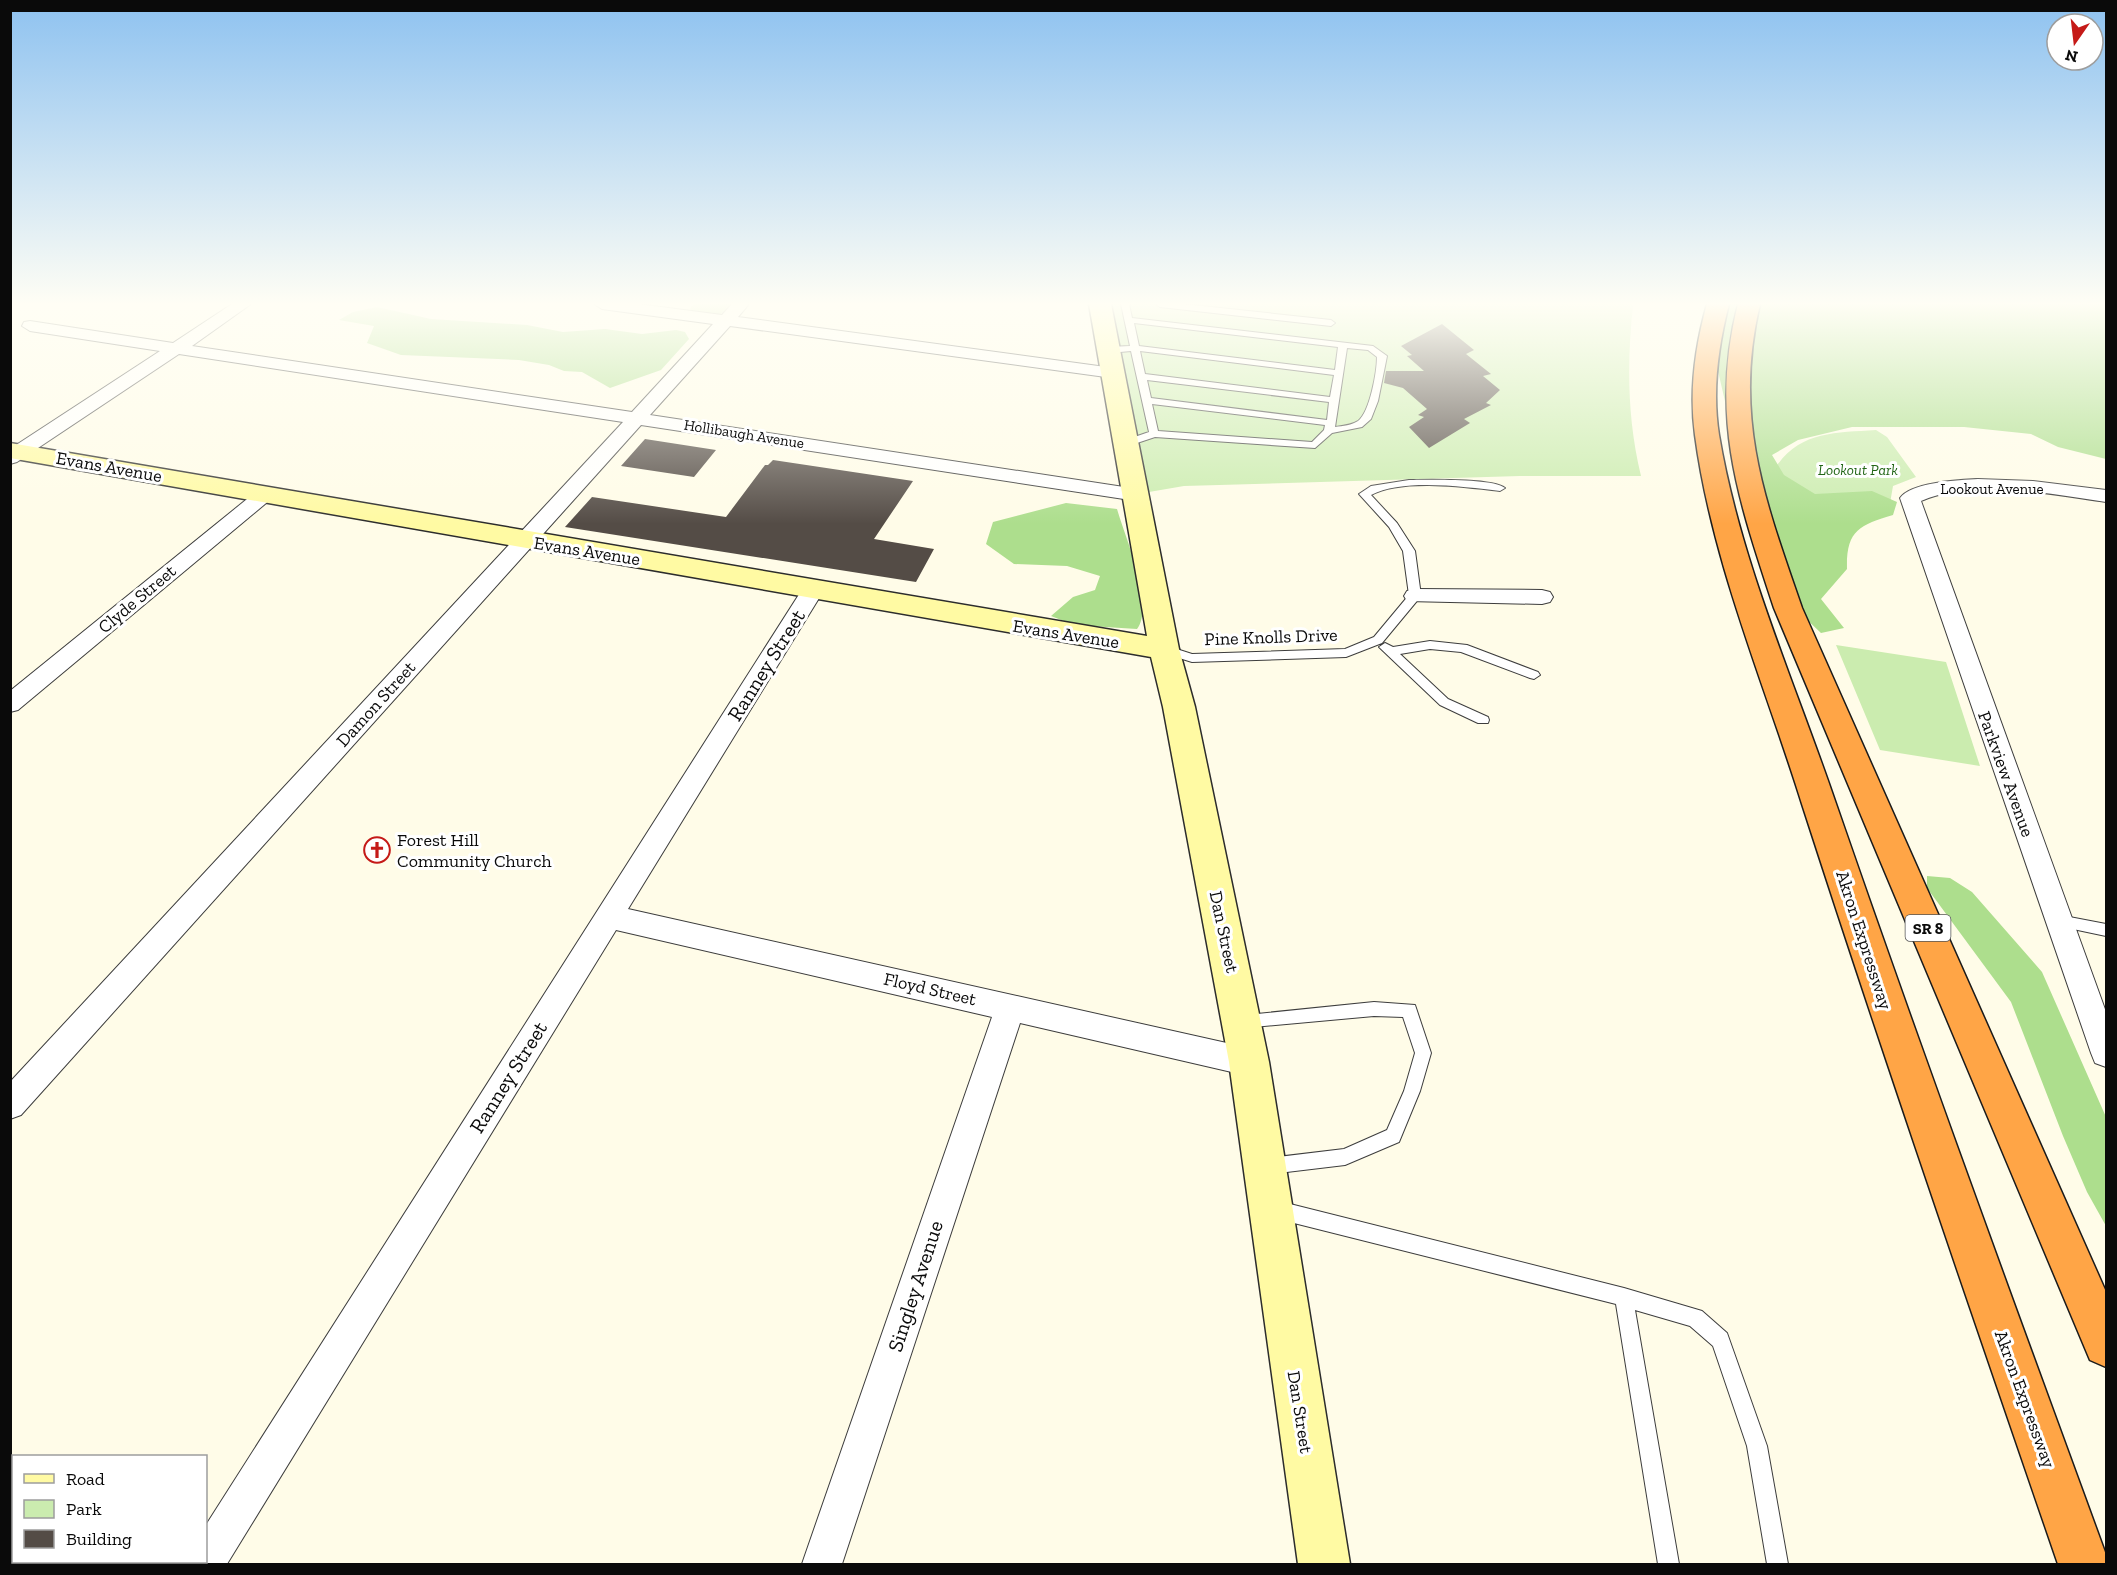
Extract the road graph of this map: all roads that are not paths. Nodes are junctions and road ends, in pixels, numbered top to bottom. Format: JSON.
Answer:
{"nodes":[{"id":1,"x":132,"y":378,"type":"edge"},
{"id":2,"x":368,"y":378,"type":"edge"},
{"id":3,"x":674,"y":378,"type":"edge"},
{"id":4,"x":1114,"y":378,"type":"edge"},
{"id":5,"x":1141,"y":378,"type":"edge"},
{"id":6,"x":1153,"y":378,"type":"edge"},
{"id":7,"x":1338,"y":378,"type":"edge"},
{"id":8,"x":1380,"y":378,"type":"edge"},
{"id":9,"x":1706,"y":378,"type":"edge"},
{"id":10,"x":1738,"y":378,"type":"edge"},
{"id":11,"x":1146,"y":400,"type":"junction"},
{"id":12,"x":1335,"y":400,"type":"junction"},
{"id":13,"x":637,"y":419,"type":"junction"},
{"id":14,"x":1330,"y":427,"type":"junction"},
{"id":15,"x":1154,"y":434,"type":"junction"},
{"id":16,"x":1127,"y":442,"type":"junction"},
{"id":17,"x":14,"y":454,"type":"edge"},
{"id":18,"x":1500,"y":488,"type":"dead end"},
{"id":19,"x":264,"y":495,"type":"junction"},
{"id":20,"x":1137,"y":495,"type":"junction"},
{"id":21,"x":1914,"y":496,"type":"joint"},
{"id":22,"x":2106,"y":496,"type":"edge"},
{"id":23,"x":526,"y":541,"type":"junction"},
{"id":24,"x":813,"y":590,"type":"junction"},
{"id":25,"x":1415,"y":596,"type":"junction"},
{"id":26,"x":1542,"y":597,"type":"dead end"},
{"id":27,"x":1378,"y":640,"type":"junction"},
{"id":28,"x":1164,"y":649,"type":"junction"},
{"id":29,"x":1390,"y":652,"type":"junction"},
{"id":30,"x":1534,"y":675,"type":"dead end"},
{"id":31,"x":10,"y":705,"type":"edge"},
{"id":32,"x":1483,"y":720,"type":"dead end"},
{"id":33,"x":610,"y":917,"type":"junction"},
{"id":34,"x":2059,"y":921,"type":"junction"},
{"id":35,"x":2106,"y":930,"type":"edge"},
{"id":36,"x":1010,"y":1007,"type":"junction"},
{"id":37,"x":1242,"y":1021,"type":"junction"},
{"id":38,"x":2106,"y":1053,"type":"edge"},
{"id":39,"x":1250,"y":1062,"type":"junction"},
{"id":40,"x":10,"y":1105,"type":"edge"},
{"id":41,"x":2022,"y":1143,"type":"junction"},
{"id":42,"x":1264,"y":1167,"type":"junction"},
{"id":43,"x":1270,"y":1208,"type":"junction"},
{"id":44,"x":1624,"y":1297,"type":"junction"},
{"id":45,"x":2106,"y":1299,"type":"edge"},
{"id":46,"x":2106,"y":1344,"type":"edge"},
{"id":47,"x":207,"y":1559,"type":"edge"},
{"id":48,"x":822,"y":1564,"type":"edge"},
{"id":49,"x":1324,"y":1564,"type":"edge"},
{"id":50,"x":1668,"y":1564,"type":"edge"},
{"id":51,"x":1778,"y":1564,"type":"edge"},
{"id":52,"x":2084,"y":1564,"type":"edge"}],
"edges":[{"from":1,"to":17,"type":"street"},
{"from":2,"to":13,"type":"street","name":"Hollibaugh Avenue"},
{"from":3,"to":13,"type":"street","name":"Damon Street"},
{"from":4,"to":16,"type":"street","name":"Dan Street"},
{"from":5,"to":11,"type":"lane"},
{"from":6,"to":12,"type":"lane"},
{"from":7,"to":12,"type":"lane"},
{"from":8,"to":14,"type":"lane"},
{"from":9,"to":52,"type":"highway","name":"Akron Expressway"},
{"from":10,"to":41,"type":"highway","number":"SR 8"},
{"from":11,"to":14,"type":"lane"},
{"from":11,"to":15,"type":"lane"},
{"from":12,"to":14,"type":"lane"},
{"from":13,"to":20,"type":"street","name":"Hollibaugh Avenue"},
{"from":13,"to":23,"type":"street","name":"Damon Street"},
{"from":14,"to":15,"type":"lane"},
{"from":15,"to":16,"type":"lane"},
{"from":16,"to":20,"type":"street","name":"Dan Street"},
{"from":17,"to":19,"type":"street","name":"Evans Avenue"},
{"from":18,"to":25,"type":"lane"},
{"from":19,"to":23,"type":"street","name":"Evans Avenue"},
{"from":19,"to":31,"type":"street","name":"Clyde Street"},
{"from":20,"to":28,"type":"street","name":"Dan Street"},
{"from":21,"to":22,"type":"street","name":"Lookout Avenue"},
{"from":21,"to":34,"type":"street","name":"Parkview Avenue"},
{"from":23,"to":24,"type":"street","name":"Evans Avenue"},
{"from":23,"to":40,"type":"street","name":"Damon Street"},
{"from":24,"to":28,"type":"street","name":"Evans Avenue"},
{"from":24,"to":33,"type":"street","name":"Ranney Street"},
{"from":25,"to":26,"type":"street"},
{"from":25,"to":27,"type":"lane","name":"Pine Knolls Drive"},
{"from":27,"to":28,"type":"lane","name":"Pine Knolls Drive"},
{"from":27,"to":29,"type":"lane"},
{"from":28,"to":37,"type":"street","name":"Dan Street"},
{"from":29,"to":30,"type":"lane"},
{"from":29,"to":32,"type":"lane"},
{"from":33,"to":36,"type":"street","name":"Floyd Street"},
{"from":33,"to":47,"type":"street","name":"Ranney Street"},
{"from":34,"to":35,"type":"lane"},
{"from":34,"to":38,"type":"street","name":"Parkview Avenue"},
{"from":36,"to":39,"type":"street","name":"Floyd Street"},
{"from":36,"to":48,"type":"street","name":"Singley Avenue"},
{"from":37,"to":39,"type":"street","name":"Dan Street"},
{"from":37,"to":42,"type":"lane"},
{"from":39,"to":42,"type":"street","name":"Dan Street"},
{"from":41,"to":45,"type":"highway"},
{"from":41,"to":46,"type":"highway","number":"SR 8"},
{"from":42,"to":43,"type":"street","name":"Dan Street"},
{"from":43,"to":44,"type":"lane"},
{"from":43,"to":49,"type":"street","name":"Dan Street"},
{"from":44,"to":50,"type":"lane"},
{"from":44,"to":51,"type":"lane"}]}
